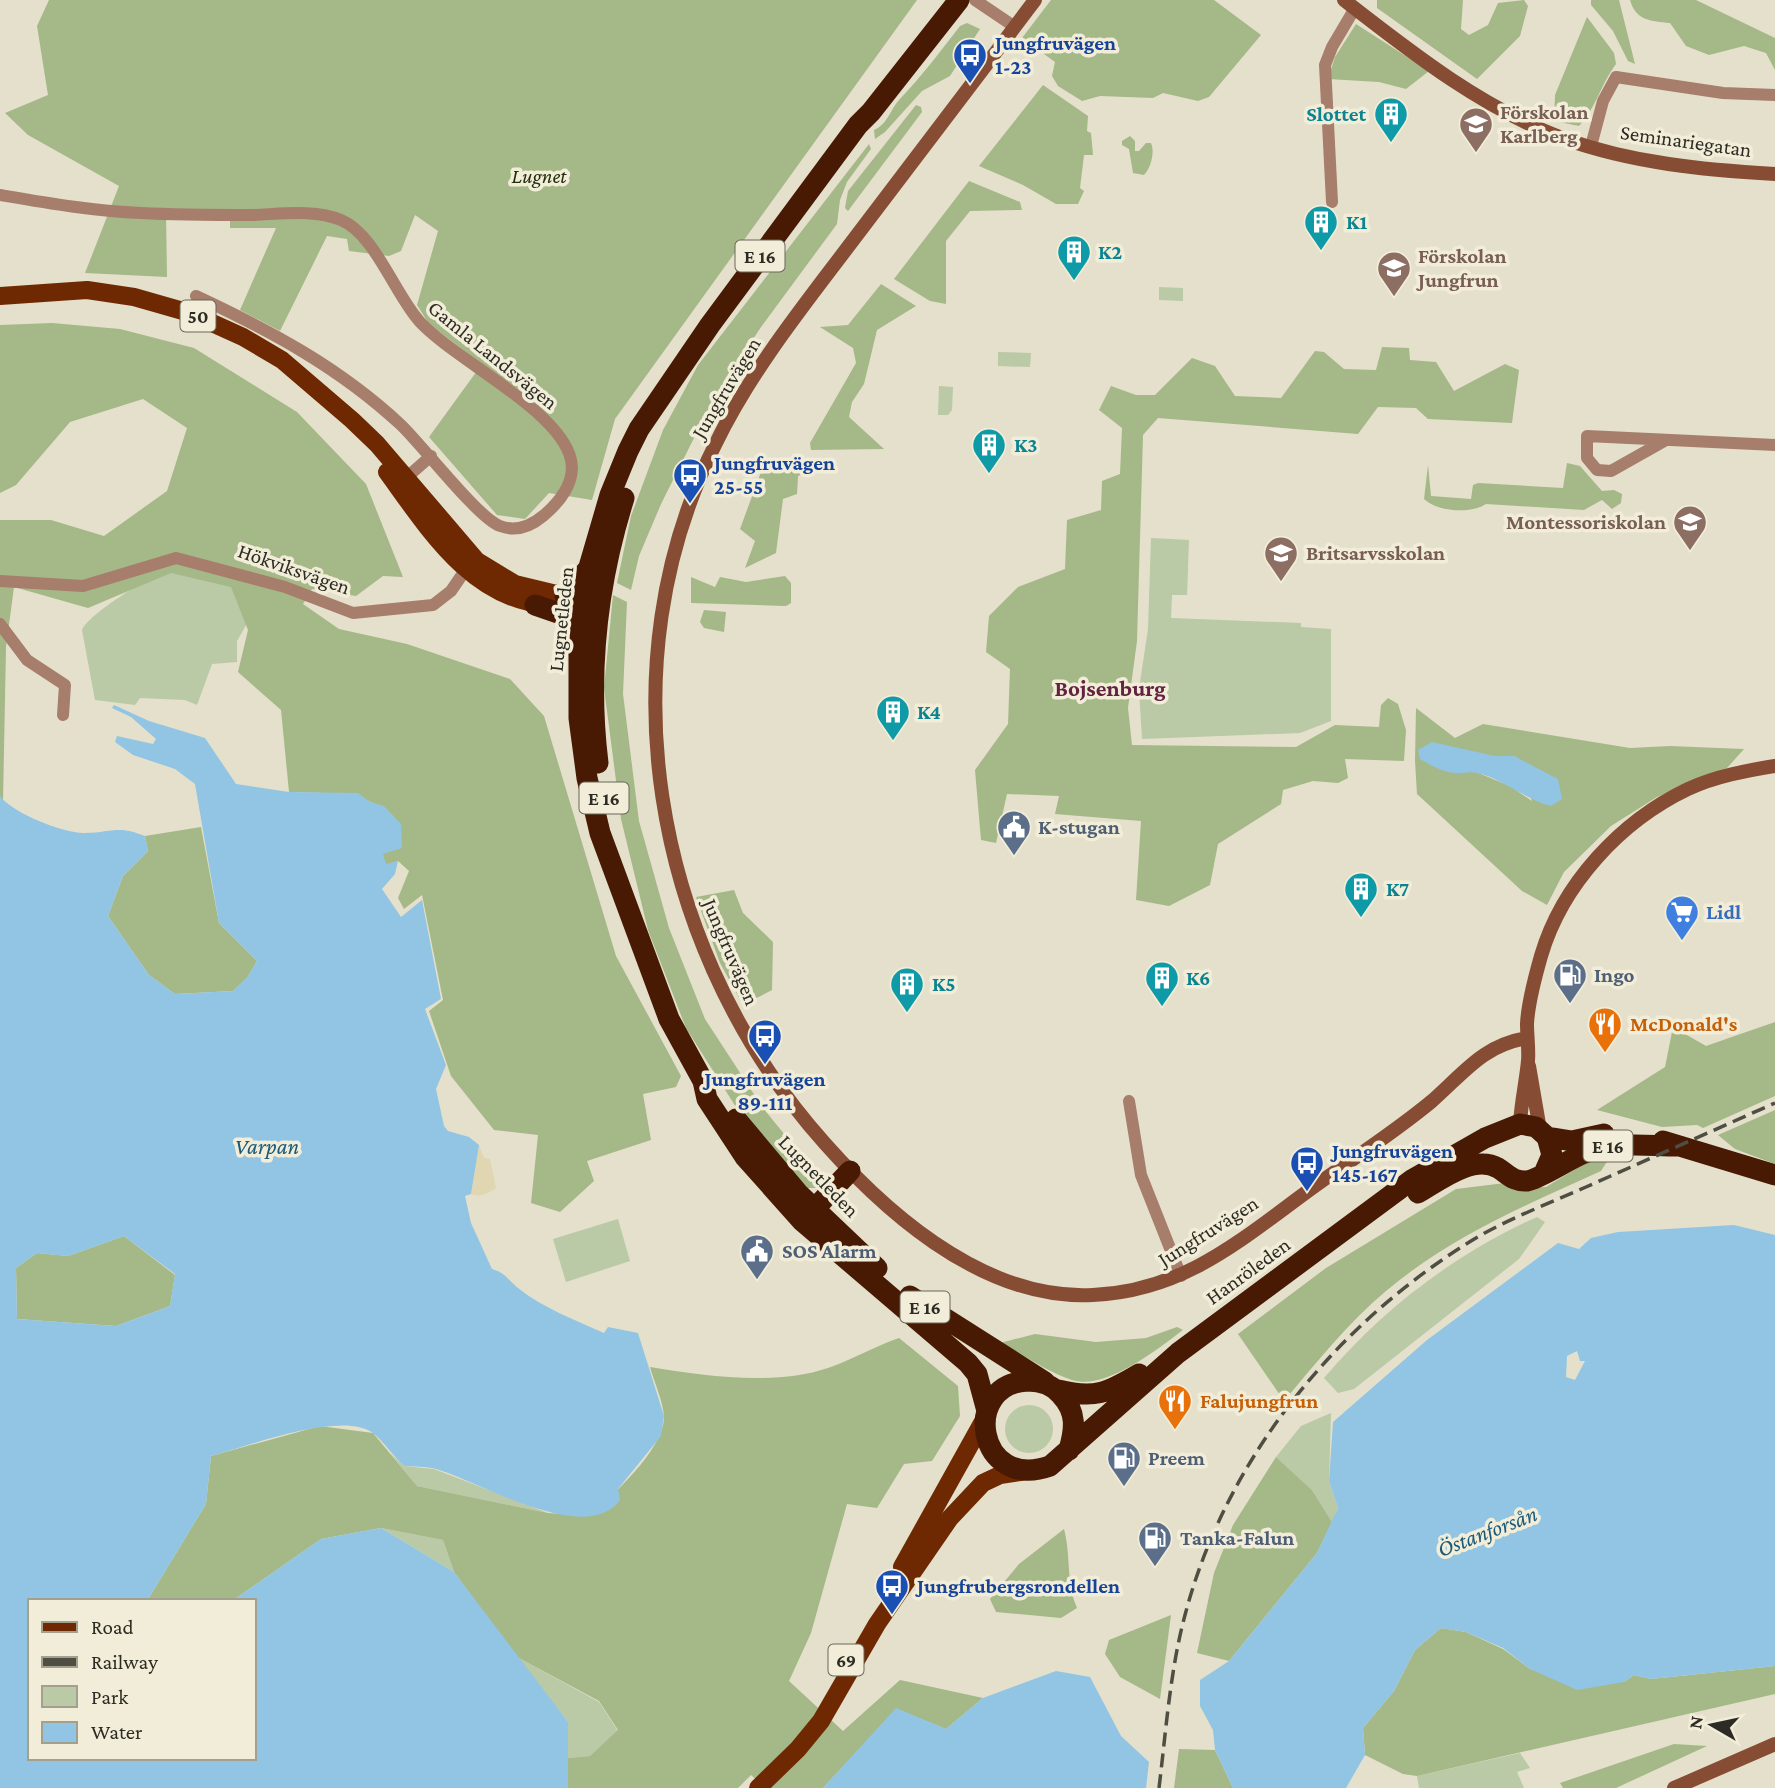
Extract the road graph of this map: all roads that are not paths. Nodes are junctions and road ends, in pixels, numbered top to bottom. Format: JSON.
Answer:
{"nodes":[{"id":1,"x":942,"y":0,"type":"edge"},
{"id":2,"x":960,"y":0,"type":"edge"},
{"id":3,"x":975,"y":0,"type":"edge"},
{"id":4,"x":1035,"y":0,"type":"edge"},
{"id":5,"x":1349,"y":4,"type":"edge"},
{"id":6,"x":1014,"y":27,"type":"junction"},
{"id":7,"x":1775,"y":95,"type":"edge"},
{"id":8,"x":858,"y":125,"type":"junction"},
{"id":9,"x":1591,"y":146,"type":"junction"},
{"id":10,"x":1775,"y":173,"type":"edge"},
{"id":11,"x":0,"y":195,"type":"edge"},
{"id":12,"x":1332,"y":202,"type":"dead end"},
{"id":13,"x":0,"y":296,"type":"edge"},
{"id":14,"x":196,"y":296,"type":"dead end"},
{"id":15,"x":667,"y":390,"type":"junction"},
{"id":16,"x":1667,"y":440,"type":"junction"},
{"id":17,"x":1775,"y":445,"type":"edge"},
{"id":18,"x":431,"y":456,"type":"junction"},
{"id":19,"x":401,"y":482,"type":"junction"},
{"id":20,"x":470,"y":563,"type":"junction"},
{"id":21,"x":0,"y":581,"type":"edge"},
{"id":22,"x":582,"y":602,"type":"junction"},
{"id":23,"x":535,"y":605,"type":"junction"},
{"id":24,"x":0,"y":624,"type":"edge"},
{"id":25,"x":580,"y":632,"type":"junction"},
{"id":26,"x":63,"y":715,"type":"dead end"},
{"id":27,"x":1775,"y":766,"type":"edge"},
{"id":28,"x":613,"y":865,"type":"junction"},
{"id":29,"x":1527,"y":1038,"type":"junction"},
{"id":30,"x":1528,"y":1061,"type":"junction"},
{"id":31,"x":1129,"y":1101,"type":"dead end"},
{"id":32,"x":1513,"y":1127,"type":"junction"},
{"id":33,"x":1544,"y":1134,"type":"junction"},
{"id":34,"x":1677,"y":1146,"type":"junction"},
{"id":35,"x":1500,"y":1169,"type":"junction"},
{"id":36,"x":850,"y":1171,"type":"junction"},
{"id":37,"x":1545,"y":1171,"type":"junction"},
{"id":38,"x":1775,"y":1175,"type":"edge"},
{"id":39,"x":808,"y":1215,"type":"junction"},
{"id":40,"x":1348,"y":1230,"type":"junction"},
{"id":41,"x":1181,"y":1276,"type":"junction"},
{"id":42,"x":1178,"y":1353,"type":"junction"},
{"id":43,"x":1055,"y":1388,"type":"junction"},
{"id":44,"x":986,"y":1414,"type":"junction"},
{"id":45,"x":1069,"y":1450,"type":"junction"},
{"id":46,"x":1027,"y":1471,"type":"junction"},
{"id":47,"x":1775,"y":1744,"type":"edge"},
{"id":48,"x":787,"y":1759,"type":"junction"},
{"id":49,"x":758,"y":1788,"type":"edge"},
{"id":50,"x":1674,"y":1788,"type":"edge"}],
"edges":[{"from":1,"to":8,"type":"highway","name":"Lugnetleden","number":"E 16"},
{"from":2,"to":8,"type":"highway","name":"Lugnetleden","number":"E 16"},
{"from":3,"to":6,"type":"street"},
{"from":4,"to":6,"type":"street","name":"Jungfruvägen"},
{"from":5,"to":9,"type":"street","name":"Seminariegatan"},
{"from":5,"to":12,"type":"street"},
{"from":6,"to":36,"type":"street","name":"Jungfruvägen"},
{"from":7,"to":9,"type":"street","name":"Seminariegatan"},
{"from":8,"to":15,"type":"highway","name":"Lugnetleden","number":"E 16"},
{"from":9,"to":10,"type":"street","name":"Seminariegatan"},
{"from":11,"to":18,"type":"street","name":"Gamla Landsvägen"},
{"from":13,"to":19,"type":"main road","number":"50"},
{"from":14,"to":18,"type":"street","name":"Gamla Landsvägen"},
{"from":15,"to":22,"type":"highway","name":"Lugnetleden","number":"E 16"},
{"from":15,"to":22,"type":"highway","name":"Lugnetleden","number":"E 16"},
{"from":16,"to":16,"type":"street"},
{"from":16,"to":17,"type":"street"},
{"from":18,"to":19,"type":"street"},
{"from":19,"to":20,"type":"main road","number":"50"},
{"from":20,"to":21,"type":"street","name":"Hökviksvägen"},
{"from":20,"to":22,"type":"main road","number":"50"},
{"from":20,"to":23,"type":"main road","number":"50"},
{"from":22,"to":23,"type":"main road","number":"50"},
{"from":22,"to":25,"type":"highway","name":"Lugnetleden","number":"E 16"},
{"from":22,"to":28,"type":"highway","name":"Lugnetleden","number":"E 16"},
{"from":23,"to":25,"type":"highway","number":"50"},
{"from":24,"to":26,"type":"street"},
{"from":25,"to":28,"type":"highway","name":"Lugnetleden","number":"E 16"},
{"from":27,"to":29,"type":"street"},
{"from":28,"to":39,"type":"highway","name":"Lugnetleden","number":"E 16"},
{"from":29,"to":30,"type":"street"},
{"from":29,"to":41,"type":"street","name":"Jungfruvägen"},
{"from":30,"to":32,"type":"street"},
{"from":30,"to":33,"type":"street"},
{"from":31,"to":41,"type":"street"},
{"from":32,"to":33,"type":"highway","name":"Hanröleden","number":"E 16"},
{"from":32,"to":35,"type":"highway"},
{"from":32,"to":40,"type":"highway","name":"Hanröleden","number":"E 16"},
{"from":33,"to":34,"type":"highway","name":"Hanröleden","number":"E 16"},
{"from":33,"to":37,"type":"highway"},
{"from":34,"to":37,"type":"highway","name":"Hanröleden","number":"E 16"},
{"from":34,"to":38,"type":"highway","name":"Hanröleden","number":"E 16"},
{"from":35,"to":37,"type":"highway","name":"Hanröleden","number":"E 16"},
{"from":35,"to":40,"type":"highway","name":"Hanröleden","number":"E 16"},
{"from":36,"to":39,"type":"highway"},
{"from":36,"to":41,"type":"street","name":"Jungfruvägen"},
{"from":39,"to":43,"type":"highway","name":"Lugnetleden","number":"E 16"},
{"from":39,"to":44,"type":"highway","name":"Lugnetleden","number":"E 16"},
{"from":40,"to":42,"type":"highway","name":"Hanröleden","number":"E 16"},
{"from":42,"to":43,"type":"highway","name":"Hanröleden","number":"E 16"},
{"from":42,"to":45,"type":"highway","name":"Hanröleden","number":"E 16"},
{"from":43,"to":44,"type":"highway","number":"E 16"},
{"from":43,"to":45,"type":"highway"},
{"from":44,"to":46,"type":"highway"},
{"from":44,"to":48,"type":"main road","number":"69"},
{"from":45,"to":46,"type":"highway","number":"E 16"},
{"from":46,"to":48,"type":"main road","number":"69"},
{"from":47,"to":50,"type":"street"},
{"from":48,"to":49,"type":"main road","number":"69"}]}
